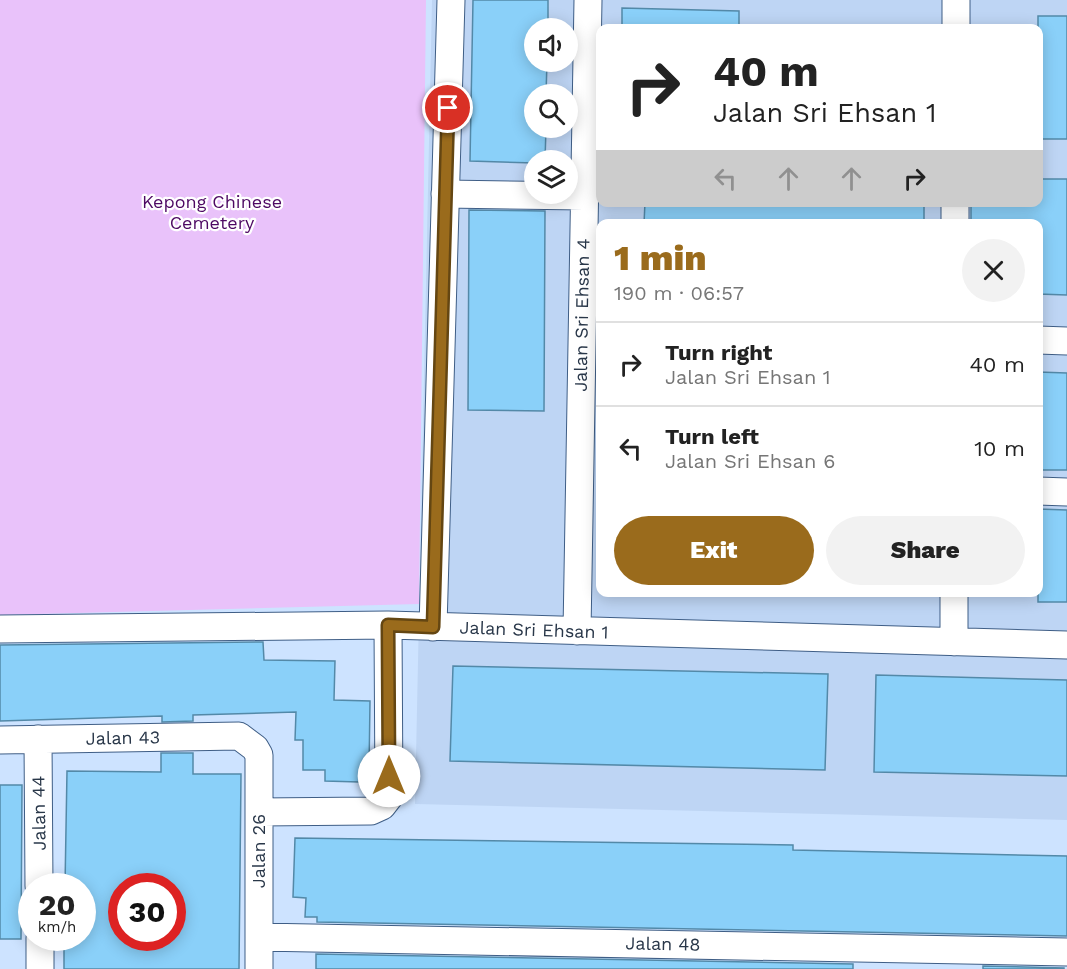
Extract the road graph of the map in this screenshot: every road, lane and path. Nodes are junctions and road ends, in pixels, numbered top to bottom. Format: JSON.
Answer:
{"nodes":[{"id":1,"x":451,"y":0,"type":"edge"},
{"id":2,"x":588,"y":0,"type":"edge"},
{"id":3,"x":956,"y":0,"type":"edge"},
{"id":4,"x":956,"y":24,"type":"edge"},
{"id":5,"x":446,"y":194,"type":"junction"},
{"id":6,"x":584,"y":196,"type":"junction"},
{"id":7,"x":591,"y":327,"type":"edge"},
{"id":8,"x":1043,"y":340,"type":"edge"},
{"id":9,"x":1067,"y":341,"type":"edge"},
{"id":10,"x":590,"y":483,"type":"edge"},
{"id":11,"x":1043,"y":491,"type":"edge"},
{"id":12,"x":1067,"y":492,"type":"edge"},
{"id":13,"x":954,"y":597,"type":"edge"},
{"id":14,"x":388,"y":625,"type":"junction"},
{"id":15,"x":433,"y":627,"type":"junction"},
{"id":16,"x":0,"y":629,"type":"edge"},
{"id":17,"x":577,"y":631,"type":"junction"},
{"id":18,"x":954,"y":642,"type":"junction"},
{"id":19,"x":1067,"y":645,"type":"edge"},
{"id":20,"x":245,"y":738,"type":"joint"},
{"id":21,"x":38,"y":739,"type":"junction"},
{"id":22,"x":0,"y":740,"type":"edge"},
{"id":23,"x":259,"y":812,"type":"junction"},
{"id":24,"x":39,"y":873,"type":"edge"},
{"id":25,"x":259,"y":937,"type":"junction"},
{"id":26,"x":40,"y":951,"type":"edge"},
{"id":27,"x":1067,"y":952,"type":"edge"},
{"id":28,"x":905,"y":959,"type":"edge"},
{"id":29,"x":40,"y":969,"type":"edge"},
{"id":30,"x":259,"y":969,"type":"edge"}],
"edges":[{"from":1,"to":5,"type":"street"},
{"from":2,"to":6,"type":"street","name":"Jalan Sri Ehsan 4"},
{"from":3,"to":4,"type":"street"},
{"from":5,"to":6,"type":"street"},
{"from":5,"to":15,"type":"street"},
{"from":6,"to":7,"type":"street","name":"Jalan Sri Ehsan 4"},
{"from":7,"to":10,"type":"street","name":"Jalan Sri Ehsan 4"},
{"from":8,"to":9,"type":"street"},
{"from":10,"to":17,"type":"street","name":"Jalan Sri Ehsan 4"},
{"from":11,"to":12,"type":"street"},
{"from":13,"to":18,"type":"street"},
{"from":14,"to":15,"type":"street","name":"Jalan Sri Ehsan 1"},
{"from":14,"to":16,"type":"street","name":"Jalan Sri Ehsan 1"},
{"from":14,"to":23,"type":"street"},
{"from":15,"to":17,"type":"street","name":"Jalan Sri Ehsan 1"},
{"from":17,"to":18,"type":"street","name":"Jalan Sri Ehsan 1"},
{"from":18,"to":19,"type":"street","name":"Jalan Sri Ehsan 1"},
{"from":20,"to":21,"type":"street","name":"Jalan 43"},
{"from":20,"to":23,"type":"street","name":"Jalan 26"},
{"from":21,"to":22,"type":"street","name":"Jalan 43"},
{"from":21,"to":24,"type":"street","name":"Jalan 44"},
{"from":23,"to":25,"type":"street","name":"Jalan 26"},
{"from":25,"to":28,"type":"street","name":"Jalan 48"},
{"from":25,"to":30,"type":"street","name":"Jalan 26"},
{"from":26,"to":29,"type":"street"},
{"from":27,"to":28,"type":"street","name":"Jalan 48"}]}
